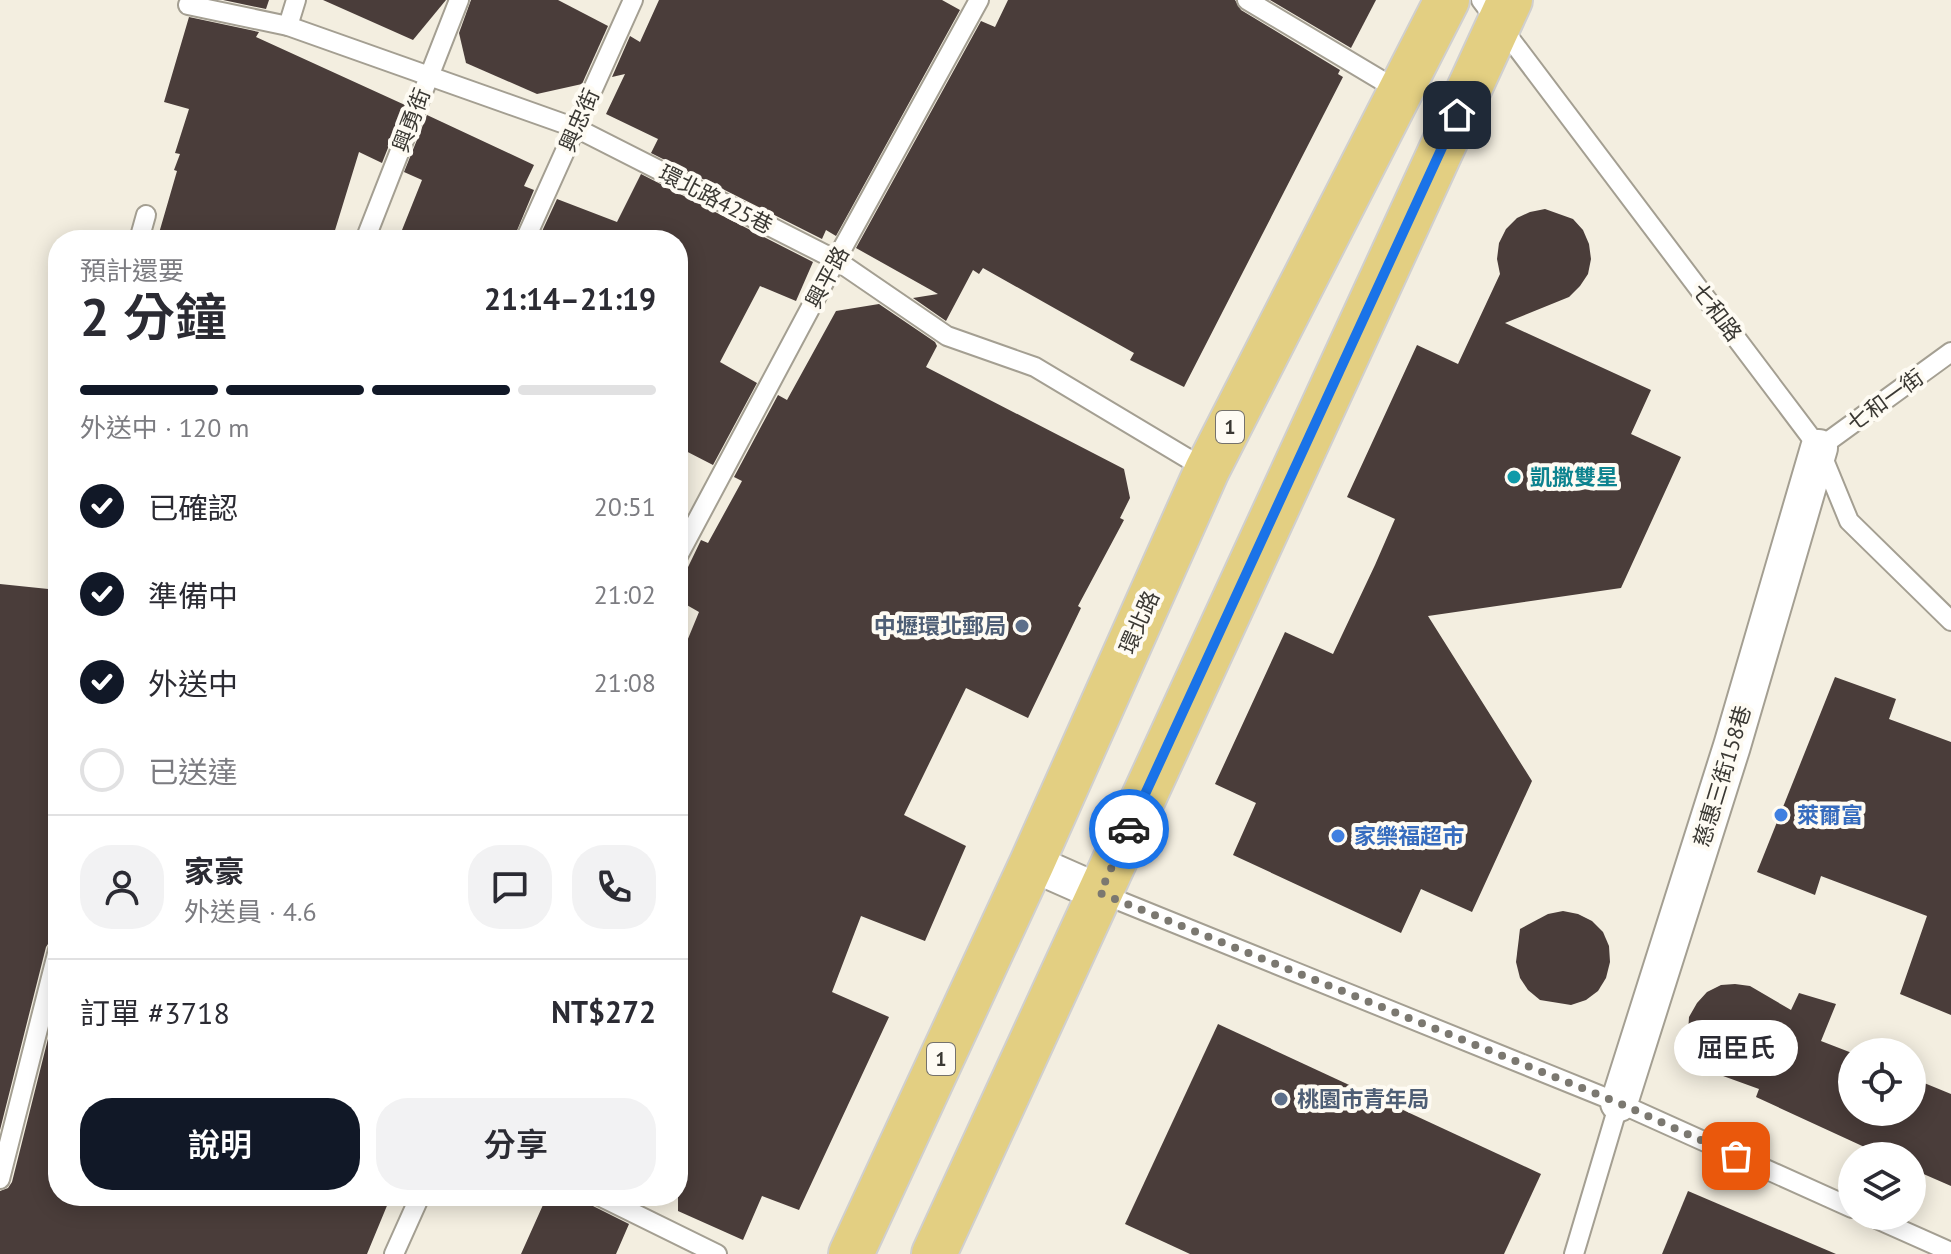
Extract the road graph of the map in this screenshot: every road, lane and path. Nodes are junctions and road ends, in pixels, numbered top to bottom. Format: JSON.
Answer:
{"nodes":[{"id":1,"x":296,"y":0,"type":"edge"},
{"id":2,"x":459,"y":0,"type":"edge"},
{"id":3,"x":633,"y":0,"type":"edge"},
{"id":4,"x":979,"y":0,"type":"edge"},
{"id":5,"x":1247,"y":0,"type":"edge"},
{"id":6,"x":1447,"y":0,"type":"edge"},
{"id":7,"x":188,"y":5,"type":"dead end"},
{"id":8,"x":1497,"y":7,"type":"edge"},
{"id":9,"x":288,"y":26,"type":"junction"},
{"id":10,"x":427,"y":76,"type":"junction"},
{"id":11,"x":1401,"y":92,"type":"junction"},
{"id":12,"x":576,"y":128,"type":"junction"},
{"id":13,"x":146,"y":215,"type":"dead end"},
{"id":14,"x":142,"y":230,"type":"edge"},
{"id":15,"x":369,"y":230,"type":"edge"},
{"id":16,"x":530,"y":230,"type":"edge"},
{"id":17,"x":836,"y":260,"type":"junction"},
{"id":18,"x":1951,"y":352,"type":"edge"},
{"id":19,"x":1819,"y":448,"type":"junction"},
{"id":20,"x":1207,"y":470,"type":"junction"},
{"id":21,"x":688,"y":537,"type":"edge"},
{"id":22,"x":1951,"y":621,"type":"edge"},
{"id":23,"x":1032,"y":863,"type":"junction"},
{"id":24,"x":1100,"y":893,"type":"junction"},
{"id":25,"x":48,"y":1003,"type":"edge"},
{"id":26,"x":1619,"y":1103,"type":"junction"},
{"id":27,"x":0,"y":1179,"type":"edge"},
{"id":28,"x":1838,"y":1202,"type":"edge"},
{"id":29,"x":416,"y":1206,"type":"edge"},
{"id":30,"x":619,"y":1206,"type":"edge"},
{"id":31,"x":1902,"y":1230,"type":"edge"},
{"id":32,"x":1951,"y":1252,"type":"edge"},
{"id":33,"x":394,"y":1254,"type":"edge"},
{"id":34,"x":717,"y":1254,"type":"edge"},
{"id":35,"x":851,"y":1254,"type":"edge"},
{"id":36,"x":934,"y":1254,"type":"edge"},
{"id":37,"x":1574,"y":1254,"type":"edge"}],
"edges":[{"from":1,"to":9,"type":"lane"},
{"from":2,"to":10,"type":"lane","name":"興勇街"},
{"from":3,"to":12,"type":"lane","name":"興忠街"},
{"from":4,"to":17,"type":"lane","name":"興平路"},
{"from":5,"to":11,"type":"lane"},
{"from":6,"to":11,"type":"main road","name":"環北路","number":"1"},
{"from":7,"to":9,"type":"lane","name":"環北路425巷"},
{"from":8,"to":19,"type":"lane","name":"七和路"},
{"from":8,"to":24,"type":"main road"},
{"from":9,"to":10,"type":"lane","name":"環北路425巷"},
{"from":10,"to":12,"type":"lane","name":"環北路425巷"},
{"from":10,"to":15,"type":"lane","name":"興勇街"},
{"from":11,"to":20,"type":"main road","name":"環北路","number":"1"},
{"from":12,"to":16,"type":"lane","name":"興忠街"},
{"from":12,"to":17,"type":"lane","name":"環北路425巷"},
{"from":13,"to":14,"type":"lane"},
{"from":17,"to":20,"type":"lane","name":"環北路425巷"},
{"from":17,"to":21,"type":"lane","name":"興平路"},
{"from":18,"to":19,"type":"lane","name":"七和一街"},
{"from":19,"to":22,"type":"lane","name":"七和路"},
{"from":19,"to":26,"type":"street","name":"慈惠三街158巷"},
{"from":20,"to":23,"type":"main road","name":"環北路","number":"1"},
{"from":23,"to":24,"type":"street"},
{"from":23,"to":35,"type":"main road","name":"環北路","number":"1"},
{"from":24,"to":26,"type":"lane"},
{"from":24,"to":36,"type":"main road"},
{"from":25,"to":27,"type":"lane"},
{"from":26,"to":28,"type":"lane"},
{"from":26,"to":37,"type":"lane"},
{"from":29,"to":33,"type":"lane"},
{"from":30,"to":34,"type":"lane"},
{"from":31,"to":32,"type":"lane"}]}
